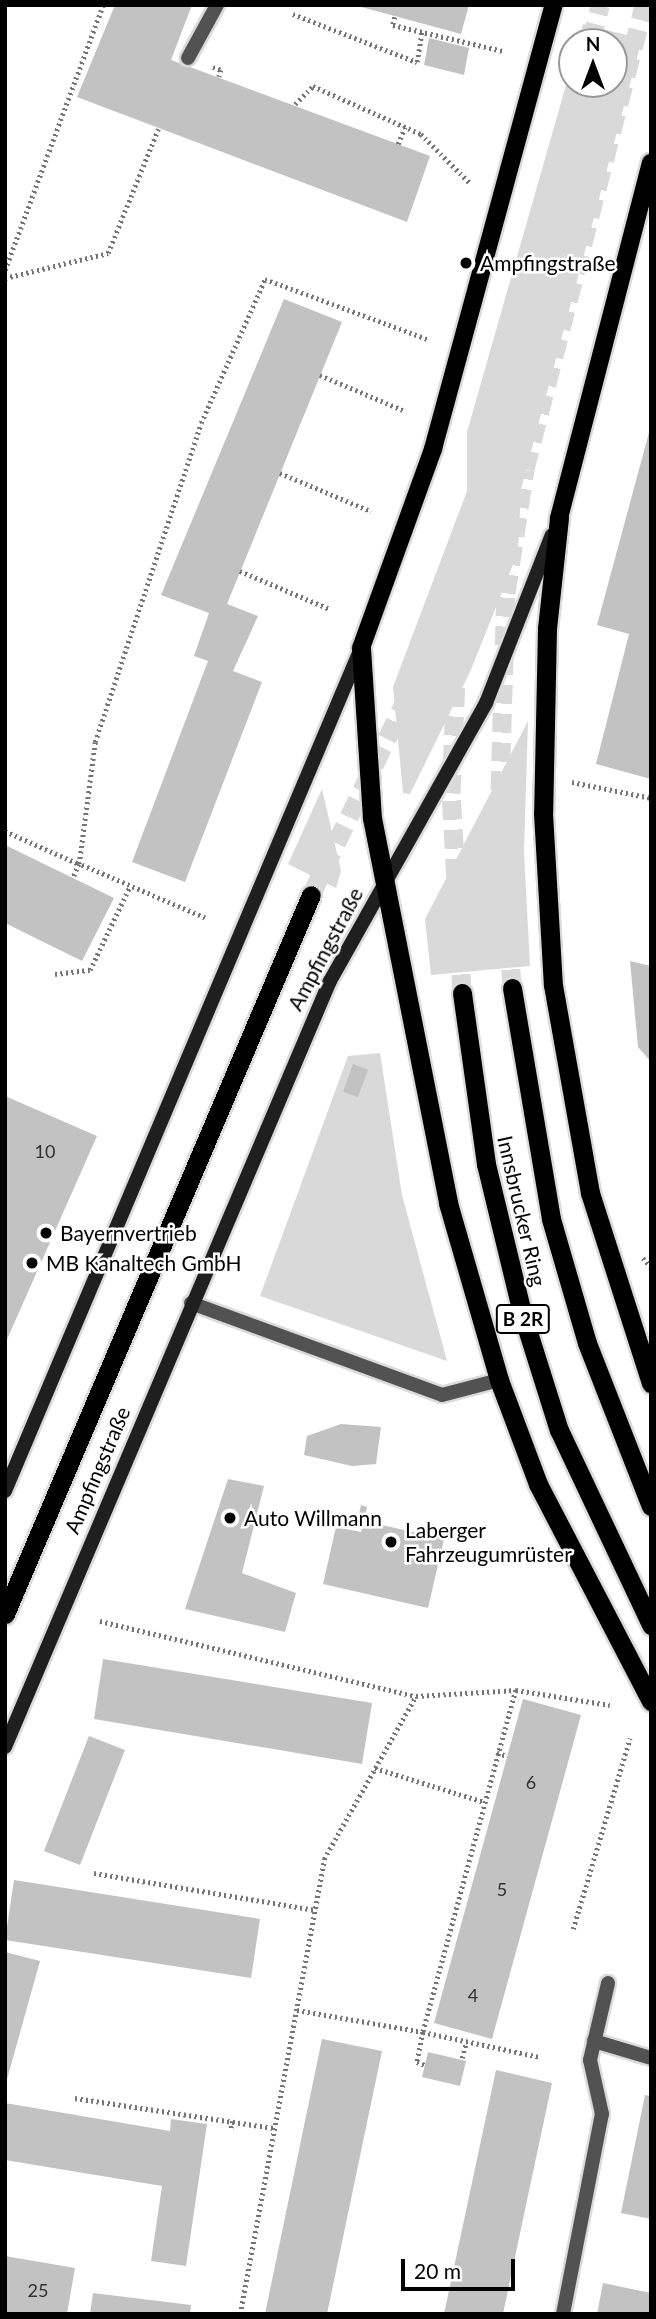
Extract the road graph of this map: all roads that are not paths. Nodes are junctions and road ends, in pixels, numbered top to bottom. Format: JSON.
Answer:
{"nodes":[{"id":1,"x":217,"y":5,"type":"edge"},
{"id":2,"x":554,"y":5,"type":"edge"},
{"id":3,"x":188,"y":58,"type":"dead end"},
{"id":4,"x":651,"y":163,"type":"edge"},
{"id":5,"x":559,"y":519,"type":"junction"},
{"id":6,"x":361,"y":648,"type":"junction"},
{"id":7,"x":386,"y":882,"type":"junction"},
{"id":8,"x":310,"y":895,"type":"tunnel mouth"},
{"id":9,"x":512,"y":988,"type":"tunnel mouth"},
{"id":10,"x":462,"y":993,"type":"tunnel mouth"},
{"id":11,"x":191,"y":1303,"type":"junction"},
{"id":12,"x":499,"y":1380,"type":"junction"},
{"id":13,"x":651,"y":1383,"type":"edge"},
{"id":14,"x":5,"y":1490,"type":"edge"},
{"id":15,"x":651,"y":1506,"type":"edge"},
{"id":16,"x":5,"y":1614,"type":"edge"},
{"id":17,"x":651,"y":1625,"type":"edge"},
{"id":18,"x":651,"y":1701,"type":"edge"},
{"id":19,"x":5,"y":1747,"type":"edge"},
{"id":20,"x":608,"y":1983,"type":"dead end"},
{"id":21,"x":594,"y":2041,"type":"junction"},
{"id":22,"x":651,"y":2057,"type":"edge"},
{"id":23,"x":564,"y":2314,"type":"edge"}],
"edges":[{"from":1,"to":3,"type":"street"},
{"from":2,"to":6,"type":"main road"},
{"from":4,"to":5,"type":"main road","name":"Ampfingstraße"},
{"from":5,"to":7,"type":"main road","name":"Ampfingstraße"},
{"from":5,"to":13,"type":"highway"},
{"from":6,"to":7,"type":"highway"},
{"from":6,"to":14,"type":"main road"},
{"from":7,"to":11,"type":"main road","name":"Ampfingstraße"},
{"from":7,"to":12,"type":"highway"},
{"from":8,"to":16,"type":"highway"},
{"from":9,"to":15,"type":"highway","name":"Innsbrucker Ring","number":"B 2R"},
{"from":10,"to":17,"type":"highway","name":"Innsbrucker Ring","number":"B 2R"},
{"from":11,"to":12,"type":"street"},
{"from":11,"to":19,"type":"main road","name":"Ampfingstraße"},
{"from":12,"to":18,"type":"highway"},
{"from":20,"to":21,"type":"street"},
{"from":21,"to":22,"type":"street"},
{"from":21,"to":23,"type":"street"}]}
